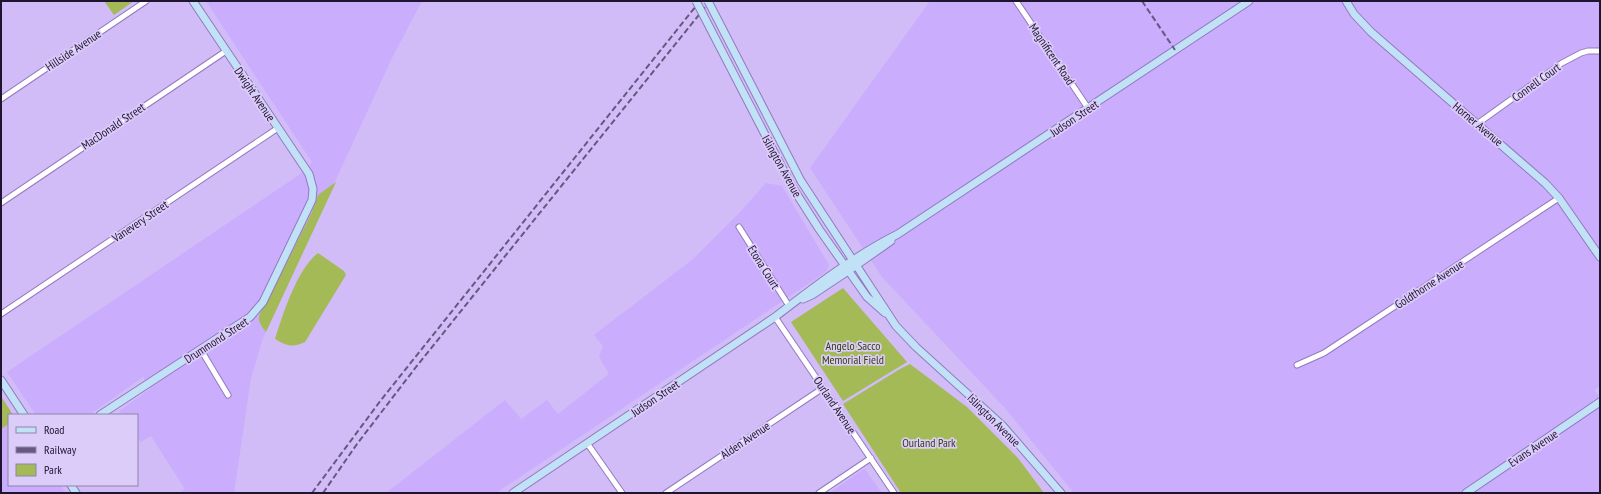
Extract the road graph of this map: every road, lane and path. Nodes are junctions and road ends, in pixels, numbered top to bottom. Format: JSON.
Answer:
{"nodes":[{"id":1,"x":146,"y":1,"type":"edge"},
{"id":2,"x":193,"y":1,"type":"edge"},
{"id":3,"x":696,"y":1,"type":"edge"},
{"id":4,"x":708,"y":1,"type":"edge"},
{"id":5,"x":1016,"y":1,"type":"edge"},
{"id":6,"x":1249,"y":1,"type":"edge"},
{"id":7,"x":1346,"y":1,"type":"edge"},
{"id":8,"x":1600,"y":50,"type":"edge"},
{"id":9,"x":226,"y":51,"type":"junction"},
{"id":10,"x":1,"y":99,"type":"edge"},
{"id":11,"x":1088,"y":108,"type":"junction"},
{"id":12,"x":1478,"y":124,"type":"junction"},
{"id":13,"x":278,"y":128,"type":"junction"},
{"id":14,"x":313,"y":189,"type":"joint"},
{"id":15,"x":1559,"y":198,"type":"junction"},
{"id":16,"x":1,"y":203,"type":"edge"},
{"id":17,"x":739,"y":228,"type":"dead end"},
{"id":18,"x":1600,"y":257,"type":"edge"},
{"id":19,"x":855,"y":263,"type":"junction"},
{"id":20,"x":847,"y":268,"type":"junction"},
{"id":21,"x":789,"y":306,"type":"junction"},
{"id":22,"x":1,"y":314,"type":"edge"},
{"id":23,"x":775,"y":317,"type":"junction"},
{"id":24,"x":890,"y":317,"type":"junction"},
{"id":25,"x":201,"y":350,"type":"junction"},
{"id":26,"x":1297,"y":364,"type":"dead end"},
{"id":27,"x":1,"y":380,"type":"edge"},
{"id":28,"x":823,"y":388,"type":"junction"},
{"id":29,"x":228,"y":395,"type":"dead end"},
{"id":30,"x":1600,"y":402,"type":"edge"},
{"id":31,"x":23,"y":414,"type":"edge"},
{"id":32,"x":102,"y":414,"type":"edge"},
{"id":33,"x":587,"y":443,"type":"junction"},
{"id":34,"x":871,"y":458,"type":"junction"},
{"id":35,"x":516,"y":492,"type":"edge"},
{"id":36,"x":622,"y":493,"type":"edge"},
{"id":37,"x":666,"y":493,"type":"edge"},
{"id":38,"x":819,"y":493,"type":"edge"},
{"id":39,"x":894,"y":493,"type":"edge"},
{"id":40,"x":1061,"y":493,"type":"edge"},
{"id":41,"x":1466,"y":493,"type":"edge"}],
"edges":[{"from":1,"to":10,"type":"street","name":"Hillside Avenue"},
{"from":2,"to":9,"type":"main road","name":"Dwight Avenue"},
{"from":3,"to":20,"type":"main road","name":"Islington Avenue","bridge":true},
{"from":4,"to":19,"type":"main road","name":"Islington Avenue","bridge":true},
{"from":5,"to":11,"type":"street","name":"Magnificent Road"},
{"from":6,"to":11,"type":"main road","name":"Judson Street"},
{"from":7,"to":12,"type":"main road","name":"Horner Avenue"},
{"from":8,"to":12,"type":"street","name":"Connell Court"},
{"from":9,"to":13,"type":"main road","name":"Dwight Avenue"},
{"from":9,"to":16,"type":"street","name":"MacDonald Street"},
{"from":11,"to":19,"type":"main road","name":"Judson Street"},
{"from":12,"to":15,"type":"main road","name":"Horner Avenue"},
{"from":13,"to":14,"type":"main road","name":"Dwight Avenue"},
{"from":13,"to":22,"type":"street","name":"Vanevery Street"},
{"from":14,"to":25,"type":"main road","name":"Drummond Street"},
{"from":15,"to":18,"type":"main road","name":"Horner Avenue"},
{"from":15,"to":26,"type":"street","name":"Goldthorne Avenue"},
{"from":17,"to":21,"type":"street","name":"Etona Court"},
{"from":19,"to":20,"type":"main road","name":"Judson Street"},
{"from":19,"to":24,"type":"main road","name":"Islington Avenue"},
{"from":20,"to":21,"type":"main road","name":"Judson Street"},
{"from":20,"to":24,"type":"main road","name":"Islington Avenue"},
{"from":21,"to":23,"type":"main road","name":"Judson Street"},
{"from":23,"to":28,"type":"street","name":"Ourland Avenue"},
{"from":23,"to":33,"type":"main road","name":"Judson Street"},
{"from":24,"to":40,"type":"main road","name":"Islington Avenue"},
{"from":25,"to":29,"type":"street"},
{"from":25,"to":32,"type":"main road","name":"Drummond Street"},
{"from":27,"to":31,"type":"main road"},
{"from":28,"to":34,"type":"street","name":"Ourland Avenue"},
{"from":28,"to":37,"type":"street","name":"Alden Avenue"},
{"from":30,"to":41,"type":"main road","name":"Evans Avenue"},
{"from":33,"to":35,"type":"main road","name":"Judson Street"},
{"from":33,"to":36,"type":"street"},
{"from":34,"to":38,"type":"street"},
{"from":34,"to":39,"type":"street","name":"Ourland Avenue"}]}
